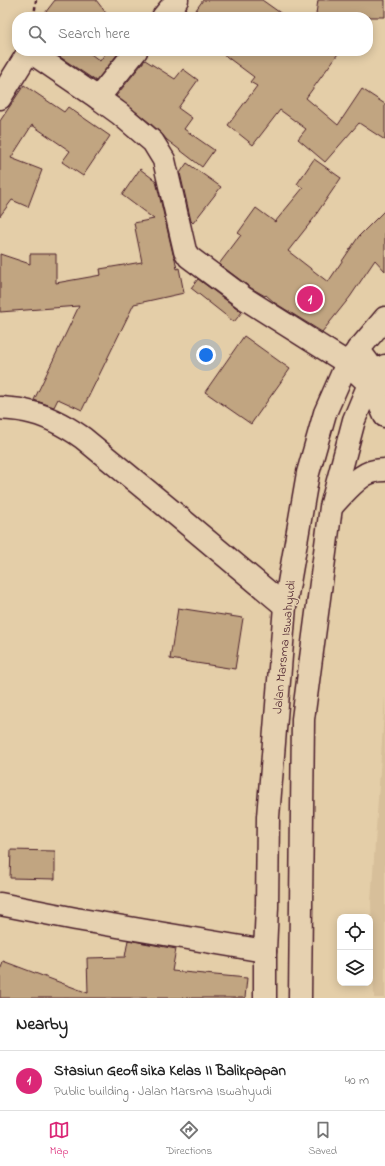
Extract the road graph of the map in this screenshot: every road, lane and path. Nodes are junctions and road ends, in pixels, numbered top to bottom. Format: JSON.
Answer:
{"nodes":[{"id":1,"x":36,"y":0,"type":"edge"},
{"id":2,"x":176,"y":0,"type":"edge"},
{"id":3,"x":35,"y":12,"type":"edge"},
{"id":4,"x":167,"y":12,"type":"edge"},
{"id":5,"x":26,"y":56,"type":"edge"},
{"id":6,"x":36,"y":56,"type":"edge"},
{"id":7,"x":132,"y":56,"type":"edge"},
{"id":8,"x":0,"y":98,"type":"edge"},
{"id":9,"x":98,"y":98,"type":"junction"},
{"id":10,"x":385,"y":318,"type":"edge"},
{"id":11,"x":352,"y":356,"type":"junction"},
{"id":12,"x":379,"y":377,"type":"edge"},
{"id":13,"x":0,"y":408,"type":"edge"},
{"id":14,"x":385,"y":416,"type":"edge"},
{"id":15,"x":385,"y":470,"type":"edge"},
{"id":16,"x":331,"y":507,"type":"junction"},
{"id":17,"x":285,"y":606,"type":"junction"},
{"id":18,"x":0,"y":904,"type":"edge"},
{"id":19,"x":265,"y":951,"type":"junction"},
{"id":20,"x":265,"y":998,"type":"edge"},
{"id":21,"x":300,"y":998,"type":"edge"}],
"edges":[{"from":1,"to":3,"type":"path"},
{"from":2,"to":4,"type":"main road"},
{"from":5,"to":8,"type":"main road"},
{"from":6,"to":9,"type":"main road"},
{"from":7,"to":9,"type":"main road"},
{"from":9,"to":11,"type":"main road"},
{"from":10,"to":11,"type":"main road","name":"Jalan Marsma Iswahyudi"},
{"from":11,"to":12,"type":"main road"},
{"from":11,"to":17,"type":"main road","name":"Jalan Marsma Iswahyudi"},
{"from":12,"to":14,"type":"main road"},
{"from":12,"to":16,"type":"main road"},
{"from":13,"to":17,"type":"main road"},
{"from":15,"to":16,"type":"main road"},
{"from":16,"to":21,"type":"main road"},
{"from":17,"to":19,"type":"main road","name":"Jalan Marsma Iswahyudi"},
{"from":18,"to":19,"type":"main road"},
{"from":19,"to":20,"type":"main road","name":"Jalan Marsma Iswahyudi"}]}
